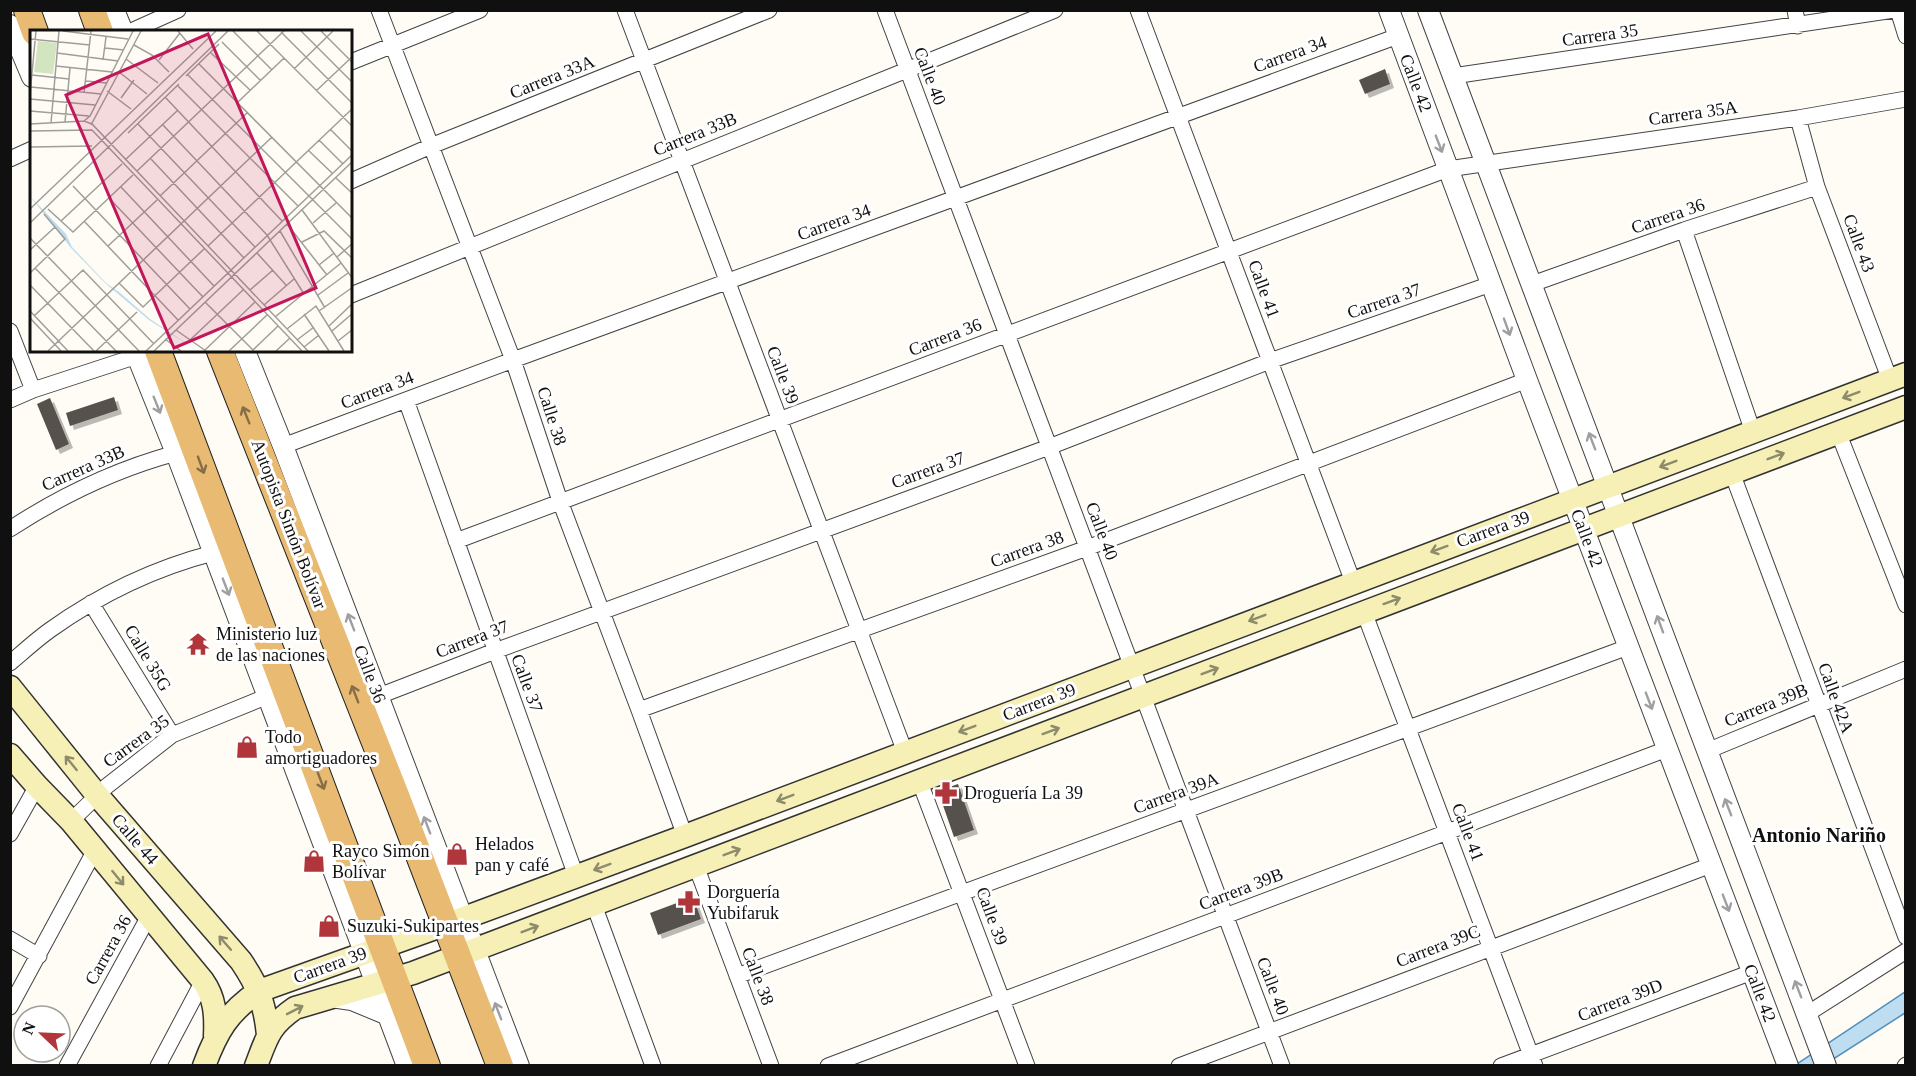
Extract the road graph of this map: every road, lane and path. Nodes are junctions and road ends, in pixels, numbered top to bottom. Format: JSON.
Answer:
{"nodes":[{"id":1,"x":27,"y":10,"type":"edge"},
{"id":2,"x":92,"y":10,"type":"edge"},
{"id":3,"x":114,"y":10,"type":"edge"},
{"id":4,"x":177,"y":10,"type":"edge"},
{"id":5,"x":379,"y":10,"type":"edge"},
{"id":6,"x":480,"y":10,"type":"edge"},
{"id":7,"x":625,"y":10,"type":"edge"},
{"id":8,"x":769,"y":10,"type":"edge"},
{"id":9,"x":885,"y":10,"type":"edge"},
{"id":10,"x":1055,"y":10,"type":"edge"},
{"id":11,"x":1138,"y":10,"type":"edge"},
{"id":12,"x":1389,"y":10,"type":"edge"},
{"id":13,"x":1795,"y":10,"type":"edge"},
{"id":14,"x":1896,"y":10,"type":"edge"},
{"id":15,"x":1430,"y":11,"type":"edge"},
{"id":16,"x":10,"y":25,"type":"edge"},
{"id":17,"x":1798,"y":26,"type":"junction"},
{"id":18,"x":35,"y":30,"type":"edge"},
{"id":19,"x":99,"y":30,"type":"edge"},
{"id":20,"x":122,"y":30,"type":"edge"},
{"id":21,"x":133,"y":30,"type":"edge"},
{"id":22,"x":1398,"y":36,"type":"junction"},
{"id":23,"x":1905,"y":36,"type":"edge"},
{"id":24,"x":392,"y":45,"type":"junction"},
{"id":25,"x":644,"y":61,"type":"junction"},
{"id":26,"x":352,"y":62,"type":"edge"},
{"id":27,"x":907,"y":70,"type":"junction"},
{"id":28,"x":30,"y":72,"type":"edge"},
{"id":29,"x":1453,"y":76,"type":"junction"},
{"id":30,"x":1905,"y":99,"type":"edge"},
{"id":31,"x":1178,"y":115,"type":"junction"},
{"id":32,"x":1798,"y":118,"type":"junction"},
{"id":33,"x":431,"y":146,"type":"junction"},
{"id":34,"x":30,"y":151,"type":"edge"},
{"id":35,"x":10,"y":159,"type":"edge"},
{"id":36,"x":682,"y":161,"type":"junction"},
{"id":37,"x":1486,"y":164,"type":"junction"},
{"id":38,"x":1448,"y":170,"type":"junction"},
{"id":39,"x":352,"y":181,"type":"edge"},
{"id":40,"x":1817,"y":187,"type":"junction"},
{"id":41,"x":956,"y":198,"type":"junction"},
{"id":42,"x":1684,"y":230,"type":"junction"},
{"id":43,"x":468,"y":246,"type":"junction"},
{"id":44,"x":1228,"y":251,"type":"junction"},
{"id":45,"x":728,"y":282,"type":"junction"},
{"id":46,"x":1491,"y":284,"type":"junction"},
{"id":47,"x":1532,"y":284,"type":"junction"},
{"id":48,"x":352,"y":295,"type":"edge"},
{"id":49,"x":10,"y":331,"type":"edge"},
{"id":50,"x":1007,"y":335,"type":"junction"},
{"id":51,"x":220,"y":352,"type":"edge"},
{"id":52,"x":244,"y":352,"type":"edge"},
{"id":53,"x":143,"y":353,"type":"edge"},
{"id":54,"x":513,"y":360,"type":"junction"},
{"id":55,"x":1270,"y":361,"type":"junction"},
{"id":56,"x":1898,"y":377,"type":"edge"},
{"id":57,"x":1527,"y":380,"type":"junction"},
{"id":58,"x":33,"y":390,"type":"junction"},
{"id":59,"x":10,"y":400,"type":"edge"},
{"id":60,"x":406,"y":400,"type":"junction"},
{"id":61,"x":1905,"y":407,"type":"edge"},
{"id":62,"x":780,"y":420,"type":"junction"},
{"id":63,"x":1753,"y":432,"type":"junction"},
{"id":64,"x":1838,"y":432,"type":"junction"},
{"id":65,"x":283,"y":446,"type":"junction"},
{"id":66,"x":1049,"y":447,"type":"junction"},
{"id":67,"x":176,"y":453,"type":"junction"},
{"id":68,"x":1309,"y":464,"type":"junction"},
{"id":69,"x":1732,"y":472,"type":"junction"},
{"id":70,"x":1609,"y":486,"type":"junction"},
{"id":71,"x":1573,"y":500,"type":"junction"},
{"id":72,"x":560,"y":501,"type":"junction"},
{"id":73,"x":1619,"y":515,"type":"junction"},
{"id":74,"x":10,"y":529,"type":"edge"},
{"id":75,"x":1584,"y":529,"type":"junction"},
{"id":76,"x":821,"y":531,"type":"junction"},
{"id":77,"x":456,"y":541,"type":"junction"},
{"id":78,"x":1087,"y":548,"type":"junction"},
{"id":79,"x":213,"y":553,"type":"junction"},
{"id":80,"x":1353,"y":582,"type":"junction"},
{"id":81,"x":91,"y":603,"type":"junction"},
{"id":82,"x":1905,"y":605,"type":"edge"},
{"id":83,"x":602,"y":612,"type":"junction"},
{"id":84,"x":1364,"y":612,"type":"junction"},
{"id":85,"x":860,"y":632,"type":"junction"},
{"id":86,"x":1628,"y":647,"type":"junction"},
{"id":87,"x":495,"y":651,"type":"junction"},
{"id":88,"x":10,"y":663,"type":"edge"},
{"id":89,"x":1132,"y":666,"type":"junction"},
{"id":90,"x":1905,"y":669,"type":"edge"},
{"id":91,"x":10,"y":687,"type":"edge"},
{"id":92,"x":268,"y":696,"type":"junction"},
{"id":93,"x":379,"y":696,"type":"junction"},
{"id":94,"x":1143,"y":697,"type":"junction"},
{"id":95,"x":1818,"y":705,"type":"junction"},
{"id":96,"x":639,"y":710,"type":"junction"},
{"id":97,"x":1408,"y":727,"type":"junction"},
{"id":98,"x":172,"y":735,"type":"junction"},
{"id":99,"x":1667,"y":749,"type":"junction"},
{"id":100,"x":1707,"y":751,"type":"junction"},
{"id":101,"x":905,"y":753,"type":"junction"},
{"id":102,"x":10,"y":755,"type":"edge"},
{"id":103,"x":919,"y":780,"type":"junction"},
{"id":104,"x":37,"y":786,"type":"junction"},
{"id":105,"x":405,"y":794,"type":"junction"},
{"id":106,"x":97,"y":795,"type":"junction"},
{"id":107,"x":1186,"y":810,"type":"junction"},
{"id":108,"x":71,"y":821,"type":"junction"},
{"id":109,"x":1447,"y":831,"type":"junction"},
{"id":110,"x":10,"y":834,"type":"edge"},
{"id":111,"x":685,"y":836,"type":"junction"},
{"id":112,"x":95,"y":850,"type":"junction"},
{"id":113,"x":1711,"y":865,"type":"junction"},
{"id":114,"x":696,"y":866,"type":"junction"},
{"id":115,"x":576,"y":876,"type":"junction"},
{"id":116,"x":962,"y":893,"type":"junction"},
{"id":117,"x":594,"y":904,"type":"junction"},
{"id":118,"x":148,"y":916,"type":"junction"},
{"id":119,"x":1226,"y":916,"type":"junction"},
{"id":120,"x":454,"y":922,"type":"junction"},
{"id":121,"x":1905,"y":937,"type":"edge"},
{"id":122,"x":10,"y":939,"type":"edge"},
{"id":123,"x":1490,"y":947,"type":"junction"},
{"id":124,"x":374,"y":949,"type":"junction"},
{"id":125,"x":1905,"y":951,"type":"edge"},
{"id":126,"x":466,"y":953,"type":"junction"},
{"id":127,"x":39,"y":956,"type":"junction"},
{"id":128,"x":1752,"y":972,"type":"junction"},
{"id":129,"x":737,"y":976,"type":"junction"},
{"id":130,"x":203,"y":981,"type":"junction"},
{"id":131,"x":386,"y":981,"type":"junction"},
{"id":132,"x":259,"y":991,"type":"junction"},
{"id":133,"x":331,"y":997,"type":"junction"},
{"id":134,"x":1002,"y":1000,"type":"junction"},
{"id":135,"x":10,"y":1006,"type":"edge"},
{"id":136,"x":388,"y":1014,"type":"junction"},
{"id":137,"x":1807,"y":1014,"type":"junction"},
{"id":138,"x":1269,"y":1031,"type":"junction"},
{"id":139,"x":268,"y":1035,"type":"junction"},
{"id":140,"x":215,"y":1036,"type":"junction"},
{"id":141,"x":404,"y":1052,"type":"edge"},
{"id":142,"x":1533,"y":1060,"type":"edge"},
{"id":143,"x":510,"y":1064,"type":"edge"},
{"id":144,"x":67,"y":1065,"type":"edge"},
{"id":145,"x":158,"y":1065,"type":"edge"},
{"id":146,"x":204,"y":1065,"type":"edge"},
{"id":147,"x":256,"y":1065,"type":"edge"},
{"id":148,"x":427,"y":1065,"type":"edge"},
{"id":149,"x":653,"y":1065,"type":"edge"},
{"id":150,"x":771,"y":1065,"type":"edge"},
{"id":151,"x":828,"y":1065,"type":"edge"},
{"id":152,"x":1027,"y":1065,"type":"edge"},
{"id":153,"x":1179,"y":1065,"type":"edge"},
{"id":154,"x":1282,"y":1065,"type":"edge"},
{"id":155,"x":1502,"y":1065,"type":"edge"},
{"id":156,"x":1788,"y":1065,"type":"edge"},
{"id":157,"x":1826,"y":1065,"type":"edge"}],
"edges":[{"from":1,"to":18,"type":"highway"},
{"from":2,"to":19,"type":"highway"},
{"from":3,"to":20,"type":"street"},
{"from":4,"to":21,"type":"street"},
{"from":5,"to":24,"type":"street","name":"Calle 38"},
{"from":6,"to":24,"type":"street"},
{"from":7,"to":25,"type":"street","name":"Calle 39"},
{"from":8,"to":25,"type":"street","name":"Carrera 33A"},
{"from":9,"to":27,"type":"street","name":"Calle 40"},
{"from":10,"to":27,"type":"street","name":"Carrera 33B"},
{"from":11,"to":31,"type":"street","name":"Calle 41"},
{"from":12,"to":22,"type":"street","name":"Calle 42"},
{"from":13,"to":17,"type":"street"},
{"from":14,"to":17,"type":"street","name":"Carrera 35"},
{"from":14,"to":23,"type":"street"},
{"from":15,"to":29,"type":"street","name":"Calle 42"},
{"from":16,"to":28,"type":"street"},
{"from":17,"to":29,"type":"street","name":"Carrera 35"},
{"from":22,"to":31,"type":"street","name":"Carrera 34"},
{"from":22,"to":38,"type":"street","name":"Calle 42","one_way":true},
{"from":24,"to":26,"type":"street"},
{"from":24,"to":33,"type":"street","name":"Calle 38"},
{"from":25,"to":33,"type":"street","name":"Carrera 33A"},
{"from":25,"to":36,"type":"street","name":"Calle 39"},
{"from":27,"to":36,"type":"street","name":"Carrera 33B"},
{"from":27,"to":41,"type":"street","name":"Calle 40"},
{"from":29,"to":37,"type":"street","name":"Calle 42"},
{"from":30,"to":32,"type":"street","name":"Carrera 35A"},
{"from":31,"to":41,"type":"street","name":"Carrera 34"},
{"from":31,"to":44,"type":"street","name":"Calle 41"},
{"from":32,"to":37,"type":"street","name":"Carrera 35A"},
{"from":32,"to":40,"type":"street","name":"Calle 43"},
{"from":33,"to":39,"type":"street","name":"Carrera 33A"},
{"from":33,"to":43,"type":"street","name":"Calle 38"},
{"from":34,"to":35,"type":"street"},
{"from":36,"to":43,"type":"street","name":"Carrera 33B"},
{"from":36,"to":45,"type":"street","name":"Calle 39"},
{"from":37,"to":38,"type":"street"},
{"from":37,"to":47,"type":"street","name":"Calle 42"},
{"from":38,"to":44,"type":"street","name":"Carrera 36"},
{"from":38,"to":46,"type":"street","name":"Calle 42"},
{"from":40,"to":42,"type":"street","name":"Carrera 36"},
{"from":40,"to":56,"type":"street","name":"Calle 43"},
{"from":41,"to":45,"type":"street","name":"Carrera 34"},
{"from":41,"to":50,"type":"street","name":"Calle 40"},
{"from":42,"to":47,"type":"street","name":"Carrera 36"},
{"from":42,"to":63,"type":"street"},
{"from":43,"to":48,"type":"street","name":"Carrera 33B"},
{"from":43,"to":54,"type":"street","name":"Calle 38"},
{"from":44,"to":50,"type":"street","name":"Carrera 36"},
{"from":44,"to":55,"type":"street","name":"Calle 41"},
{"from":45,"to":54,"type":"street","name":"Carrera 34"},
{"from":45,"to":62,"type":"street","name":"Calle 39"},
{"from":46,"to":55,"type":"street","name":"Carrera 37"},
{"from":46,"to":57,"type":"street","name":"Calle 42","one_way":true},
{"from":70,"to":47,"type":"street","name":"Calle 42","one_way":true},
{"from":49,"to":58,"type":"street"},
{"from":50,"to":62,"type":"street","name":"Carrera 36"},
{"from":50,"to":66,"type":"street","name":"Calle 40"},
{"from":105,"to":51,"type":"highway","name":"Autopista Simón Bolívar","one_way":true},
{"from":52,"to":65,"type":"street","name":"Calle 36"},
{"from":53,"to":58,"type":"street"},
{"from":53,"to":67,"type":"street","one_way":true},
{"from":53,"to":124,"type":"highway","one_way":true},
{"from":54,"to":60,"type":"street","name":"Carrera 34"},
{"from":54,"to":72,"type":"street","name":"Calle 38"},
{"from":55,"to":66,"type":"street","name":"Carrera 37"},
{"from":55,"to":68,"type":"street","name":"Calle 41"},
{"from":56,"to":63,"type":"main road","name":"Carrera 39","one_way":true},
{"from":57,"to":68,"type":"street","name":"Carrera 38"},
{"from":57,"to":71,"type":"street","name":"Calle 42"},
{"from":58,"to":59,"type":"street"},
{"from":60,"to":65,"type":"street","name":"Carrera 34"},
{"from":60,"to":77,"type":"street","name":"Calle 37"},
{"from":61,"to":64,"type":"main road","name":"Carrera 39"},
{"from":62,"to":72,"type":"street","name":"Carrera 36"},
{"from":62,"to":76,"type":"street","name":"Calle 39"},
{"from":63,"to":70,"type":"main road","name":"Carrera 39","one_way":true},
{"from":69,"to":64,"type":"main road","name":"Carrera 39","one_way":true},
{"from":64,"to":82,"type":"street"},
{"from":93,"to":65,"type":"street","name":"Calle 36","one_way":true},
{"from":66,"to":76,"type":"street","name":"Carrera 37"},
{"from":66,"to":78,"type":"street","name":"Calle 40"},
{"from":67,"to":74,"type":"street","name":"Carrera 33B"},
{"from":67,"to":79,"type":"street"},
{"from":68,"to":78,"type":"street","name":"Carrera 38"},
{"from":68,"to":80,"type":"street","name":"Calle 41"},
{"from":69,"to":73,"type":"main road","name":"Carrera 39"},
{"from":69,"to":95,"type":"street","name":"Calle 42A"},
{"from":70,"to":71,"type":"main road","name":"Carrera 39"},
{"from":70,"to":73,"type":"street","name":"Calle 42"},
{"from":71,"to":75,"type":"street","name":"Calle 42"},
{"from":71,"to":80,"type":"main road","name":"Carrera 39","one_way":true},
{"from":72,"to":77,"type":"street","name":"Carrera 36"},
{"from":72,"to":83,"type":"street","name":"Calle 38"},
{"from":73,"to":75,"type":"main road","name":"Carrera 39"},
{"from":100,"to":73,"type":"street","name":"Calle 42","one_way":true},
{"from":84,"to":75,"type":"main road","name":"Carrera 39","one_way":true},
{"from":75,"to":86,"type":"street","name":"Calle 42"},
{"from":76,"to":83,"type":"street","name":"Carrera 37"},
{"from":76,"to":85,"type":"street","name":"Calle 39"},
{"from":77,"to":87,"type":"street","name":"Calle 37"},
{"from":78,"to":85,"type":"street","name":"Carrera 38"},
{"from":78,"to":89,"type":"street","name":"Calle 40"},
{"from":79,"to":81,"type":"street"},
{"from":79,"to":92,"type":"street","one_way":true},
{"from":80,"to":89,"type":"main road","name":"Carrera 39","one_way":true},
{"from":81,"to":88,"type":"street"},
{"from":81,"to":98,"type":"street","name":"Calle 35G"},
{"from":83,"to":87,"type":"street","name":"Carrera 37"},
{"from":83,"to":96,"type":"street","name":"Calle 38"},
{"from":94,"to":84,"type":"main road","name":"Carrera 39","one_way":true},
{"from":84,"to":97,"type":"street","name":"Calle 41"},
{"from":85,"to":96,"type":"street","name":"Carrera 38"},
{"from":85,"to":101,"type":"street","name":"Calle 39"},
{"from":86,"to":97,"type":"street","name":"Carrera 39A"},
{"from":86,"to":99,"type":"street","name":"Calle 42","one_way":true},
{"from":87,"to":93,"type":"street","name":"Carrera 37"},
{"from":87,"to":115,"type":"street","name":"Calle 37"},
{"from":89,"to":94,"type":"street","name":"Calle 40"},
{"from":89,"to":101,"type":"main road","name":"Carrera 39","one_way":true},
{"from":90,"to":95,"type":"street","name":"Carrera 39B"},
{"from":106,"to":91,"type":"main road","name":"Calle 44","one_way":true},
{"from":92,"to":98,"type":"street","name":"Carrera 35"},
{"from":92,"to":124,"type":"street"},
{"from":93,"to":105,"type":"street","name":"Calle 36"},
{"from":103,"to":94,"type":"main road","name":"Carrera 39","one_way":true},
{"from":94,"to":107,"type":"street","name":"Calle 40"},
{"from":95,"to":100,"type":"street","name":"Carrera 39B"},
{"from":95,"to":121,"type":"street","name":"Calle 42A"},
{"from":96,"to":111,"type":"street","name":"Calle 38"},
{"from":97,"to":107,"type":"street","name":"Carrera 39A"},
{"from":97,"to":109,"type":"street","name":"Calle 41"},
{"from":98,"to":106,"type":"street","name":"Carrera 35"},
{"from":99,"to":109,"type":"street","name":"Carrera 39B"},
{"from":99,"to":113,"type":"street","name":"Calle 42"},
{"from":137,"to":100,"type":"street","name":"Calle 42","one_way":true},
{"from":101,"to":111,"type":"main road","name":"Carrera 39","one_way":true},
{"from":102,"to":104,"type":"main road","name":"Calle 44"},
{"from":114,"to":103,"type":"main road","name":"Carrera 39","one_way":true},
{"from":103,"to":116,"type":"street","name":"Calle 39"},
{"from":104,"to":108,"type":"main road","name":"Calle 44"},
{"from":104,"to":110,"type":"street"},
{"from":120,"to":105,"type":"highway","name":"Autopista Simón Bolívar","one_way":true},
{"from":106,"to":108,"type":"street","name":"Carrera 35"},
{"from":132,"to":106,"type":"main road","name":"Calle 44","one_way":true},
{"from":107,"to":116,"type":"street","name":"Carrera 39A"},
{"from":107,"to":119,"type":"street","name":"Calle 40"},
{"from":108,"to":112,"type":"main road","name":"Calle 44"},
{"from":109,"to":119,"type":"street","name":"Carrera 39B"},
{"from":109,"to":123,"type":"street","name":"Calle 41"},
{"from":111,"to":115,"type":"main road","name":"Carrera 39","one_way":true},
{"from":112,"to":118,"type":"main road","name":"Calle 44","one_way":true},
{"from":112,"to":127,"type":"street"},
{"from":113,"to":123,"type":"street","name":"Carrera 39C"},
{"from":113,"to":128,"type":"street","name":"Calle 42","one_way":true},
{"from":114,"to":117,"type":"main road","name":"Carrera 39"},
{"from":114,"to":129,"type":"street","name":"Calle 38"},
{"from":115,"to":120,"type":"main road","name":"Carrera 39"},
{"from":116,"to":129,"type":"street","name":"Carrera 39A"},
{"from":116,"to":134,"type":"street","name":"Calle 39"},
{"from":126,"to":117,"type":"main road","name":"Carrera 39","one_way":true},
{"from":117,"to":149,"type":"street"},
{"from":118,"to":130,"type":"main road","name":"Calle 44"},
{"from":118,"to":144,"type":"street","name":"Carrera 36"},
{"from":119,"to":134,"type":"street","name":"Carrera 39B"},
{"from":119,"to":138,"type":"street","name":"Calle 40"},
{"from":120,"to":124,"type":"main road","name":"Carrera 39"},
{"from":120,"to":126,"type":"highway","name":"Autopista Simón Bolívar"},
{"from":122,"to":127,"type":"street"},
{"from":123,"to":138,"type":"street","name":"Carrera 39C"},
{"from":123,"to":142,"type":"street","name":"Calle 41"},
{"from":124,"to":131,"type":"highway"},
{"from":124,"to":132,"type":"main road","name":"Carrera 39"},
{"from":125,"to":137,"type":"street"},
{"from":126,"to":131,"type":"main road","name":"Carrera 39"},
{"from":143,"to":126,"type":"highway","name":"Autopista Simón Bolívar","one_way":true},
{"from":127,"to":135,"type":"street"},
{"from":128,"to":142,"type":"street","name":"Carrera 39D"},
{"from":128,"to":156,"type":"street","name":"Calle 42"},
{"from":129,"to":150,"type":"street","name":"Calle 38"},
{"from":130,"to":140,"type":"main road","name":"Calle 44"},
{"from":130,"to":145,"type":"street"},
{"from":131,"to":133,"type":"main road","name":"Carrera 39"},
{"from":131,"to":136,"type":"street"},
{"from":131,"to":141,"type":"highway"},
{"from":132,"to":139,"type":"main road","name":"Calle 44"},
{"from":132,"to":140,"type":"main road","name":"Carrera 39"},
{"from":133,"to":136,"type":"street"},
{"from":139,"to":133,"type":"main road","name":"Carrera 39","one_way":true},
{"from":134,"to":151,"type":"street","name":"Carrera 39B"},
{"from":134,"to":152,"type":"street","name":"Calle 39"},
{"from":136,"to":141,"type":"street"},
{"from":137,"to":157,"type":"street","name":"Calle 42"},
{"from":138,"to":153,"type":"street","name":"Carrera 39C"},
{"from":138,"to":154,"type":"street","name":"Calle 40"},
{"from":139,"to":147,"type":"main road","name":"Carrera 39"},
{"from":140,"to":146,"type":"main road","name":"Carrera 39"},
{"from":141,"to":148,"type":"highway"},
{"from":142,"to":155,"type":"street","name":"Carrera 39D"}]}
